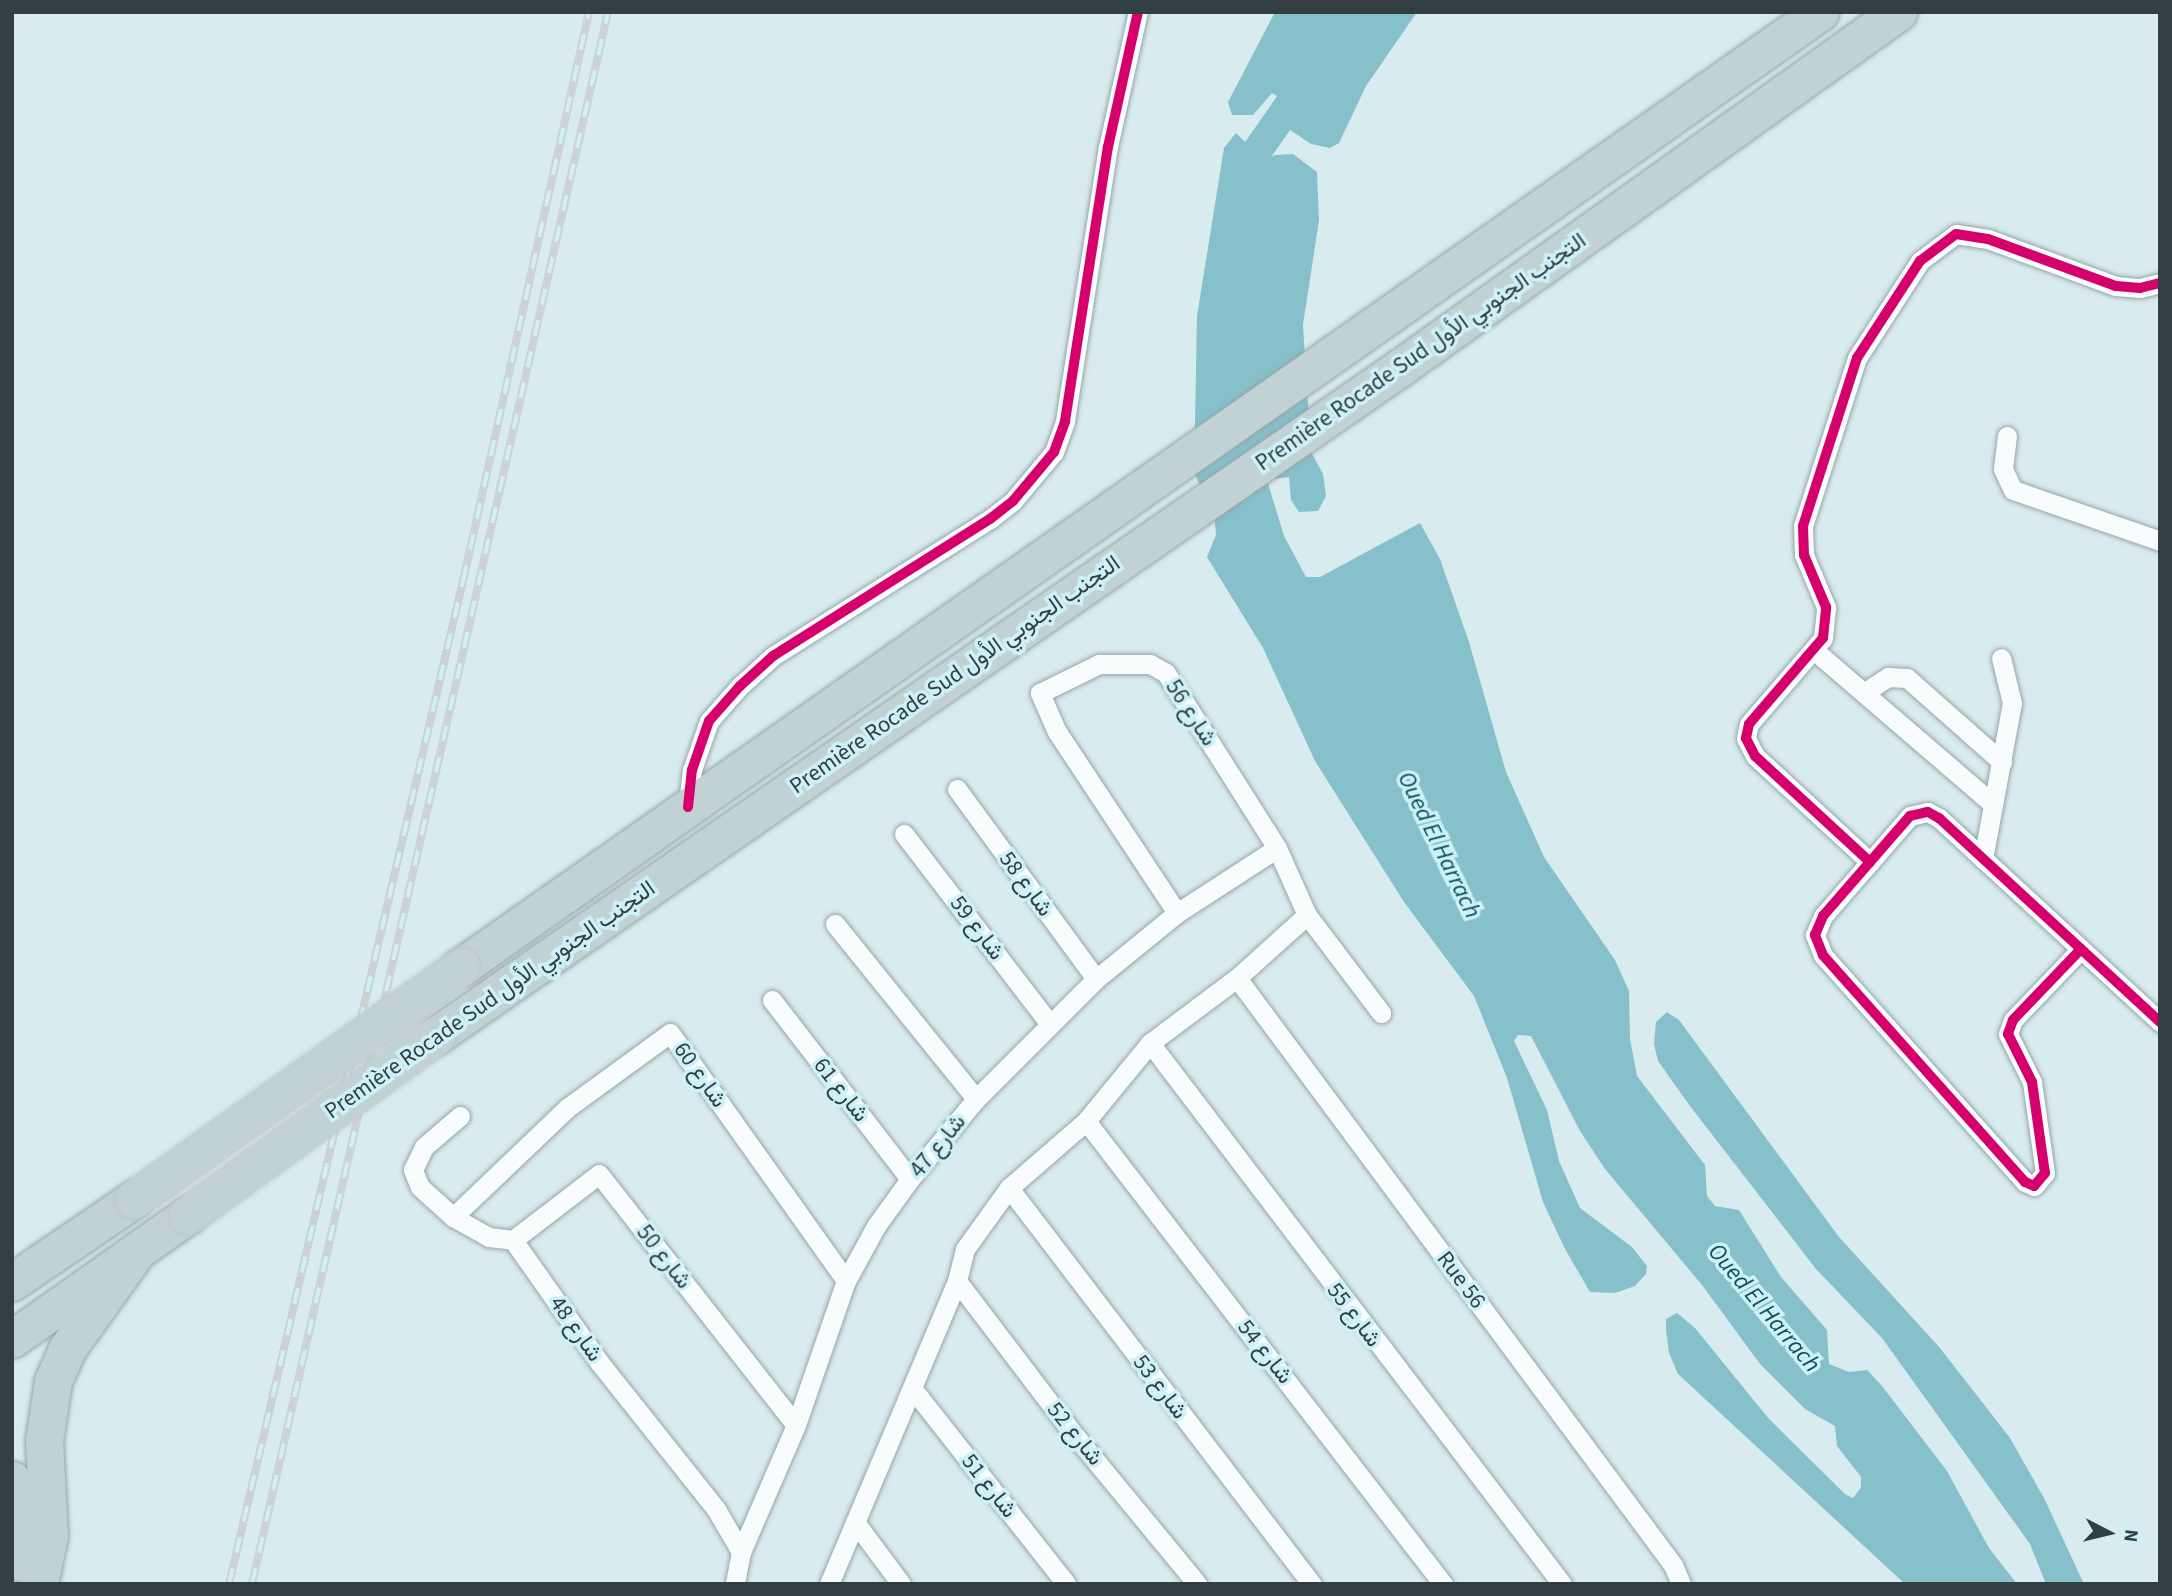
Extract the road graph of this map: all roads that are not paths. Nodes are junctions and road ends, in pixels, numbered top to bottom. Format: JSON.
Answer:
{"nodes":[{"id":1,"x":1138,"y":12,"type":"edge"},
{"id":2,"x":1821,"y":12,"type":"edge"},
{"id":3,"x":1898,"y":12,"type":"edge"},
{"id":4,"x":2160,"y":283,"type":"edge"},
{"id":5,"x":2007,"y":436,"type":"dead end"},
{"id":6,"x":2160,"y":541,"type":"edge"},
{"id":7,"x":1815,"y":651,"type":"junction"},
{"id":8,"x":2001,"y":658,"type":"dead end"},
{"id":9,"x":1864,"y":693,"type":"junction"},
{"id":10,"x":2002,"y":762,"type":"junction"},
{"id":11,"x":957,"y":789,"type":"dead end"},
{"id":12,"x":1993,"y":804,"type":"junction"},
{"id":13,"x":688,"y":807,"type":"junction"},
{"id":14,"x":904,"y":834,"type":"dead end"},
{"id":15,"x":1277,"y":848,"type":"junction"},
{"id":16,"x":1983,"y":859,"type":"junction"},
{"id":17,"x":1870,"y":862,"type":"junction"},
{"id":18,"x":1177,"y":913,"type":"junction"},
{"id":19,"x":1307,"y":915,"type":"junction"},
{"id":20,"x":835,"y":924,"type":"dead end"},
{"id":21,"x":2081,"y":949,"type":"junction"},
{"id":22,"x":1237,"y":978,"type":"junction"},
{"id":23,"x":1096,"y":979,"type":"junction"},
{"id":24,"x":772,"y":1000,"type":"dead end"},
{"id":25,"x":1381,"y":1013,"type":"dead end"},
{"id":26,"x":2160,"y":1022,"type":"edge"},
{"id":27,"x":1049,"y":1023,"type":"junction"},
{"id":28,"x":1150,"y":1043,"type":"junction"},
{"id":29,"x":976,"y":1099,"type":"junction"},
{"id":30,"x":460,"y":1116,"type":"dead end"},
{"id":31,"x":1086,"y":1121,"type":"junction"},
{"id":32,"x":911,"y":1179,"type":"junction"},
{"id":33,"x":1009,"y":1188,"type":"junction"},
{"id":34,"x":134,"y":1199,"type":"junction"},
{"id":35,"x":453,"y":1217,"type":"junction"},
{"id":36,"x":513,"y":1240,"type":"junction"},
{"id":37,"x":138,"y":1250,"type":"junction"},
{"id":38,"x":12,"y":1265,"type":"edge"},
{"id":39,"x":957,"y":1280,"type":"junction"},
{"id":40,"x":846,"y":1281,"type":"junction"},
{"id":41,"x":12,"y":1282,"type":"edge"},
{"id":42,"x":12,"y":1339,"type":"edge"},
{"id":43,"x":912,"y":1388,"type":"junction"},
{"id":44,"x":796,"y":1425,"type":"junction"},
{"id":45,"x":12,"y":1480,"type":"edge"},
{"id":46,"x":855,"y":1522,"type":"junction"},
{"id":47,"x":741,"y":1552,"type":"junction"},
{"id":48,"x":16,"y":1584,"type":"edge"},
{"id":49,"x":39,"y":1584,"type":"edge"},
{"id":50,"x":735,"y":1584,"type":"edge"},
{"id":51,"x":829,"y":1584,"type":"edge"},
{"id":52,"x":901,"y":1584,"type":"edge"},
{"id":53,"x":1066,"y":1584,"type":"edge"},
{"id":54,"x":1197,"y":1584,"type":"edge"},
{"id":55,"x":1312,"y":1584,"type":"edge"},
{"id":56,"x":1443,"y":1584,"type":"edge"},
{"id":57,"x":1562,"y":1584,"type":"edge"},
{"id":58,"x":1681,"y":1584,"type":"edge"}],
"edges":[{"from":1,"to":13,"type":"street"},
{"from":2,"to":13,"type":"highway","name":"Première Rocade Sud التجنب الجنوبي الأول"},
{"from":3,"to":37,"type":"highway","name":"Première Rocade Sud التجنب الجنوبي الأول","bridge":true},
{"from":4,"to":7,"type":"street"},
{"from":5,"to":6,"type":"street"},
{"from":7,"to":9,"type":"street"},
{"from":7,"to":17,"type":"street"},
{"from":8,"to":10,"type":"street"},
{"from":9,"to":10,"type":"street"},
{"from":9,"to":12,"type":"street"},
{"from":10,"to":12,"type":"street"},
{"from":11,"to":23,"type":"street","name":"شارع 58"},
{"from":12,"to":16,"type":"street"},
{"from":13,"to":34,"type":"highway","name":"Première Rocade Sud التجنب الجنوبي الأول","bridge":true},
{"from":14,"to":27,"type":"street","name":"شارع 59"},
{"from":15,"to":18,"type":"street","name":"شارع 47"},
{"from":15,"to":18,"type":"street","name":"شارع 56"},
{"from":15,"to":19,"type":"street","name":"شارع 56"},
{"from":16,"to":17,"type":"street"},
{"from":16,"to":21,"type":"street"},
{"from":17,"to":21,"type":"street"},
{"from":18,"to":23,"type":"street","name":"شارع 47"},
{"from":19,"to":22,"type":"street"},
{"from":19,"to":25,"type":"street","name":"شارع 56"},
{"from":20,"to":29,"type":"street"},
{"from":21,"to":26,"type":"street"},
{"from":22,"to":28,"type":"street"},
{"from":22,"to":58,"type":"street","name":"Rue 56"},
{"from":23,"to":27,"type":"street","name":"شارع 47"},
{"from":24,"to":32,"type":"street","name":"شارع 61"},
{"from":27,"to":29,"type":"street","name":"شارع 47"},
{"from":28,"to":31,"type":"street"},
{"from":28,"to":57,"type":"street","name":"شارع 55"},
{"from":29,"to":32,"type":"street","name":"شارع 47"},
{"from":30,"to":35,"type":"street"},
{"from":31,"to":33,"type":"street"},
{"from":31,"to":56,"type":"street","name":"شارع 54"},
{"from":32,"to":40,"type":"street","name":"شارع 47"},
{"from":33,"to":39,"type":"street"},
{"from":33,"to":55,"type":"street","name":"شارع 53"},
{"from":34,"to":38,"type":"highway"},
{"from":34,"to":41,"type":"highway","name":"Première Rocade Sud التجنب الجنوبي الأول"},
{"from":35,"to":36,"type":"street"},
{"from":35,"to":40,"type":"street","name":"شارع 60"},
{"from":36,"to":44,"type":"street","name":"شارع 50"},
{"from":36,"to":47,"type":"street","name":"شارع 48"},
{"from":37,"to":42,"type":"highway","name":"Première Rocade Sud التجنب الجنوبي الأول"},
{"from":37,"to":49,"type":"highway"},
{"from":39,"to":43,"type":"street"},
{"from":39,"to":54,"type":"street","name":"شارع 52"},
{"from":40,"to":44,"type":"street","name":"شارع 47"},
{"from":43,"to":46,"type":"street"},
{"from":43,"to":53,"type":"street","name":"شارع 51"},
{"from":44,"to":47,"type":"street","name":"شارع 47"},
{"from":45,"to":48,"type":"highway"},
{"from":46,"to":51,"type":"street"},
{"from":46,"to":52,"type":"street"},
{"from":47,"to":50,"type":"street"}]}
